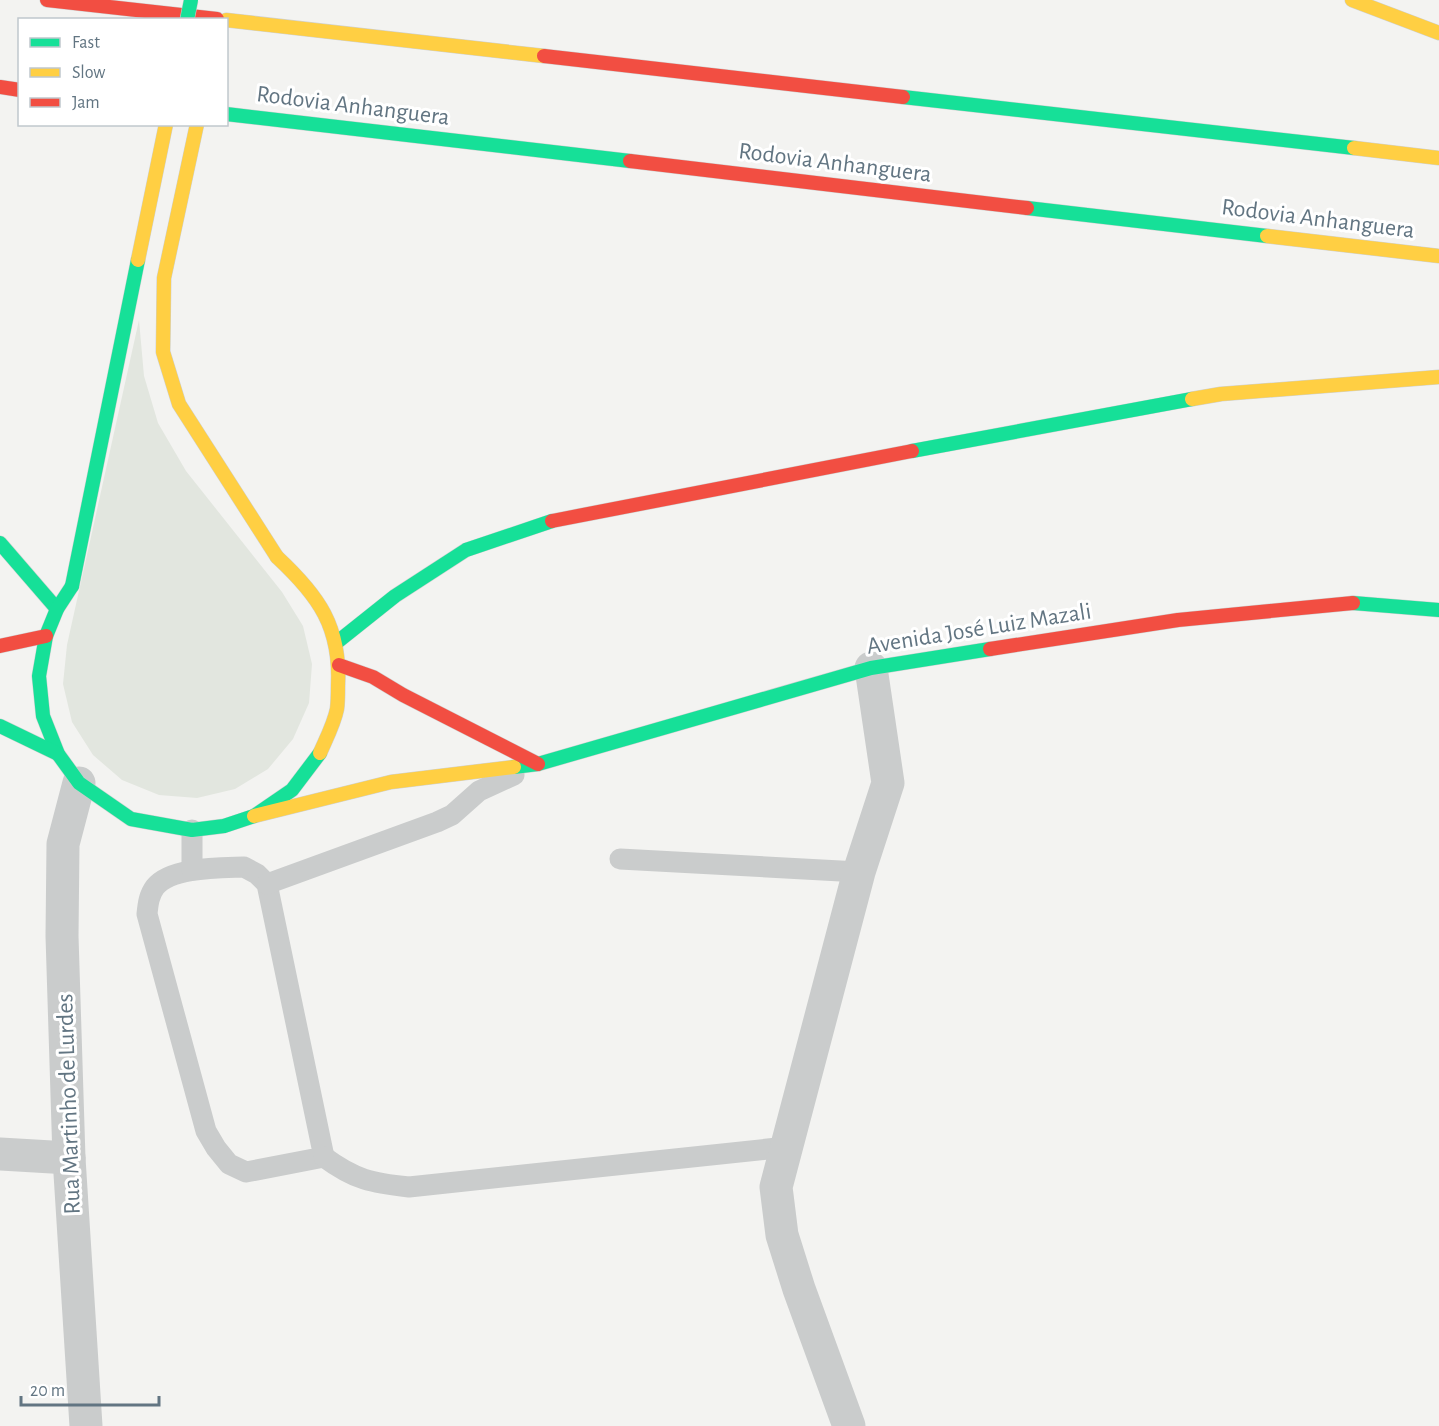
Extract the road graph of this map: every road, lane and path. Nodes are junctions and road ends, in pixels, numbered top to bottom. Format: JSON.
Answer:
{"nodes":[{"id":1,"x":47,"y":0,"type":"edge"},
{"id":2,"x":191,"y":0,"type":"edge"},
{"id":3,"x":1352,"y":0,"type":"edge"},
{"id":4,"x":222,"y":17,"type":"edge"},
{"id":5,"x":187,"y":18,"type":"edge"},
{"id":6,"x":1439,"y":33,"type":"edge"},
{"id":7,"x":0,"y":87,"type":"edge"},
{"id":8,"x":18,"y":90,"type":"edge"},
{"id":9,"x":228,"y":114,"type":"edge"},
{"id":10,"x":166,"y":126,"type":"edge"},
{"id":11,"x":198,"y":126,"type":"edge"},
{"id":12,"x":1439,"y":158,"type":"edge"},
{"id":13,"x":1439,"y":256,"type":"edge"},
{"id":14,"x":1439,"y":377,"type":"edge"},
{"id":15,"x":0,"y":543,"type":"edge"},
{"id":16,"x":57,"y":609,"type":"junction"},
{"id":17,"x":1439,"y":610,"type":"edge"},
{"id":18,"x":46,"y":636,"type":"junction"},
{"id":19,"x":336,"y":643,"type":"junction"},
{"id":20,"x":0,"y":646,"type":"edge"},
{"id":21,"x":339,"y":665,"type":"junction"},
{"id":22,"x":871,"y":668,"type":"junction"},
{"id":23,"x":0,"y":726,"type":"edge"},
{"id":24,"x":58,"y":754,"type":"junction"},
{"id":25,"x":538,"y":764,"type":"junction"},
{"id":26,"x":79,"y":783,"type":"junction"},
{"id":27,"x":254,"y":816,"type":"junction"},
{"id":28,"x":192,"y":830,"type":"junction"},
{"id":29,"x":621,"y":859,"type":"dead end"},
{"id":30,"x":192,"y":870,"type":"junction"},
{"id":31,"x":859,"y":872,"type":"junction"},
{"id":32,"x":267,"y":884,"type":"junction"},
{"id":33,"x":786,"y":1147,"type":"junction"},
{"id":34,"x":0,"y":1154,"type":"edge"},
{"id":35,"x":324,"y":1157,"type":"junction"},
{"id":36,"x":69,"y":1158,"type":"junction"},
{"id":37,"x":86,"y":1426,"type":"edge"},
{"id":38,"x":849,"y":1426,"type":"edge"}],
"edges":[{"from":1,"to":4,"type":"main road"},
{"from":2,"to":5,"type":"main road","bridge":true},
{"from":3,"to":6,"type":"main road"},
{"from":4,"to":12,"type":"main road"},
{"from":7,"to":8,"type":"main road"},
{"from":9,"to":13,"type":"main road","name":"Rodovia Anhanguera"},
{"from":10,"to":16,"type":"main road"},
{"from":11,"to":19,"type":"main road"},
{"from":14,"to":19,"type":"main road"},
{"from":15,"to":16,"type":"main road"},
{"from":16,"to":18,"type":"main road"},
{"from":17,"to":22,"type":"main road","name":"Avenida José Luiz Mazali"},
{"from":18,"to":20,"type":"main road"},
{"from":18,"to":24,"type":"main road"},
{"from":19,"to":21,"type":"main road"},
{"from":21,"to":25,"type":"main road"},
{"from":21,"to":27,"type":"main road"},
{"from":22,"to":25,"type":"main road","name":"Avenida José Luiz Mazali"},
{"from":22,"to":31,"type":"street"},
{"from":23,"to":24,"type":"main road"},
{"from":24,"to":26,"type":"main road"},
{"from":25,"to":27,"type":"main road","name":"Avenida José Luiz Mazali"},
{"from":25,"to":32,"type":"lane"},
{"from":26,"to":28,"type":"main road"},
{"from":26,"to":36,"type":"street","name":"Rua Martinho de Lurdes"},
{"from":27,"to":28,"type":"main road"},
{"from":28,"to":30,"type":"lane"},
{"from":29,"to":31,"type":"lane"},
{"from":30,"to":32,"type":"lane"},
{"from":30,"to":35,"type":"lane"},
{"from":31,"to":33,"type":"street"},
{"from":32,"to":35,"type":"lane"},
{"from":33,"to":35,"type":"lane"},
{"from":33,"to":38,"type":"street"},
{"from":34,"to":36,"type":"street"},
{"from":36,"to":37,"type":"street","name":"Rua Martinho de Lurdes"}]}
